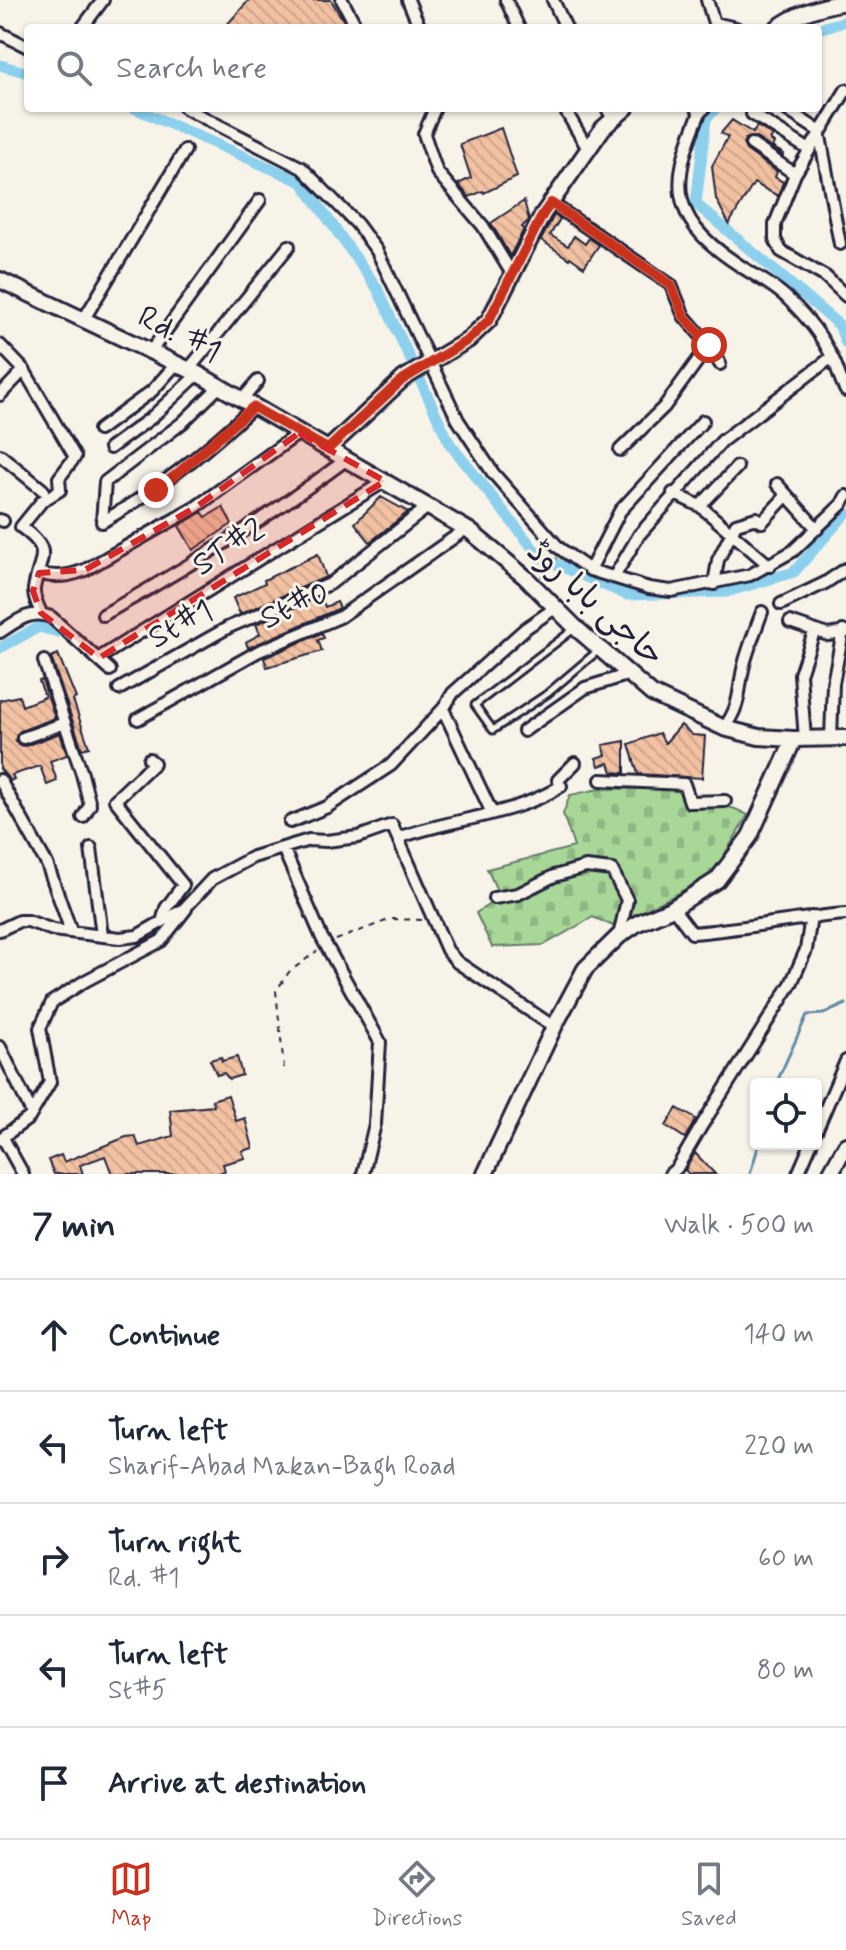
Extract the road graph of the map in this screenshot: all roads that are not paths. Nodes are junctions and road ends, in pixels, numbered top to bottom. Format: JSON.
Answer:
{"nodes":[{"id":1,"x":103,"y":0,"type":"edge"},
{"id":2,"x":342,"y":0,"type":"edge"},
{"id":3,"x":408,"y":0,"type":"edge"},
{"id":4,"x":506,"y":0,"type":"edge"},
{"id":5,"x":553,"y":0,"type":"edge"},
{"id":6,"x":707,"y":0,"type":"edge"},
{"id":7,"x":846,"y":2,"type":"edge"},
{"id":8,"x":824,"y":3,"type":"edge"},
{"id":9,"x":85,"y":24,"type":"edge"},
{"id":10,"x":355,"y":24,"type":"edge"},
{"id":11,"x":418,"y":24,"type":"edge"},
{"id":12,"x":517,"y":24,"type":"edge"},
{"id":13,"x":564,"y":24,"type":"edge"},
{"id":14,"x":718,"y":24,"type":"edge"},
{"id":15,"x":782,"y":24,"type":"edge"},
{"id":16,"x":0,"y":33,"type":"edge"},
{"id":17,"x":24,"y":45,"type":"edge"},
{"id":18,"x":846,"y":90,"type":"edge"},
{"id":19,"x":193,"y":112,"type":"edge"},
{"id":20,"x":433,"y":112,"type":"edge"},
{"id":21,"x":566,"y":112,"type":"edge"},
{"id":22,"x":700,"y":112,"type":"edge"},
{"id":23,"x":790,"y":112,"type":"edge"},
{"id":24,"x":610,"y":114,"type":"edge"},
{"id":25,"x":752,"y":114,"type":"dead end"},
{"id":26,"x":819,"y":131,"type":"junction"},
{"id":27,"x":751,"y":144,"type":"dead end"},
{"id":28,"x":588,"y":149,"type":"junction"},
{"id":29,"x":808,"y":149,"type":"junction"},
{"id":30,"x":185,"y":150,"type":"dead end"},
{"id":31,"x":795,"y":174,"type":"junction"},
{"id":32,"x":260,"y":200,"type":"dead end"},
{"id":33,"x":551,"y":203,"type":"junction"},
{"id":34,"x":840,"y":244,"type":"dead end"},
{"id":35,"x":289,"y":246,"type":"dead end"},
{"id":36,"x":512,"y":274,"type":"junction"},
{"id":37,"x":1,"y":284,"type":"edge"},
{"id":38,"x":846,"y":296,"type":"edge"},
{"id":39,"x":84,"y":319,"type":"junction"},
{"id":40,"x":0,"y":345,"type":"edge"},
{"id":41,"x":709,"y":345,"type":"junction"},
{"id":42,"x":151,"y":351,"type":"junction"},
{"id":43,"x":832,"y":357,"type":"junction"},
{"id":44,"x":427,"y":364,"type":"junction"},
{"id":45,"x":720,"y":364,"type":"dead end"},
{"id":46,"x":188,"y":369,"type":"junction"},
{"id":47,"x":24,"y":370,"type":"junction"},
{"id":48,"x":258,"y":381,"type":"dead end"},
{"id":49,"x":220,"y":386,"type":"junction"},
{"id":50,"x":846,"y":391,"type":"edge"},
{"id":51,"x":0,"y":395,"type":"edge"},
{"id":52,"x":247,"y":404,"type":"junction"},
{"id":53,"x":703,"y":421,"type":"dead end"},
{"id":54,"x":99,"y":430,"type":"dead end"},
{"id":55,"x":299,"y":433,"type":"junction"},
{"id":56,"x":110,"y":448,"type":"dead end"},
{"id":57,"x":328,"y":449,"type":"junction"},
{"id":58,"x":620,"y":450,"type":"dead end"},
{"id":59,"x":0,"y":455,"type":"edge"},
{"id":60,"x":347,"y":459,"type":"junction"},
{"id":61,"x":737,"y":467,"type":"dead end"},
{"id":62,"x":385,"y":481,"type":"junction"},
{"id":63,"x":777,"y":484,"type":"dead end"},
{"id":64,"x":43,"y":490,"type":"dead end"},
{"id":65,"x":673,"y":493,"type":"junction"},
{"id":66,"x":787,"y":495,"type":"junction"},
{"id":67,"x":846,"y":496,"type":"edge"},
{"id":68,"x":429,"y":506,"type":"junction"},
{"id":69,"x":700,"y":506,"type":"junction"},
{"id":70,"x":466,"y":529,"type":"junction"},
{"id":71,"x":817,"y":529,"type":"junction"},
{"id":72,"x":733,"y":532,"type":"junction"},
{"id":73,"x":770,"y":566,"type":"junction"},
{"id":74,"x":846,"y":569,"type":"edge"},
{"id":75,"x":590,"y":570,"type":"junction"},
{"id":76,"x":39,"y":573,"type":"junction"},
{"id":77,"x":614,"y":577,"type":"junction"},
{"id":78,"x":714,"y":584,"type":"junction"},
{"id":79,"x":781,"y":604,"type":"dead end"},
{"id":80,"x":555,"y":608,"type":"junction"},
{"id":81,"x":762,"y":612,"type":"dead end"},
{"id":82,"x":41,"y":613,"type":"junction"},
{"id":83,"x":103,"y":615,"type":"dead end"},
{"id":84,"x":790,"y":622,"type":"dead end"},
{"id":85,"x":576,"y":628,"type":"junction"},
{"id":86,"x":0,"y":632,"type":"edge"},
{"id":87,"x":814,"y":632,"type":"junction"},
{"id":88,"x":844,"y":632,"type":"edge"},
{"id":89,"x":600,"y":648,"type":"junction"},
{"id":90,"x":99,"y":658,"type":"junction"},
{"id":91,"x":44,"y":661,"type":"dead end"},
{"id":92,"x":110,"y":670,"type":"dead end"},
{"id":93,"x":630,"y":674,"type":"junction"},
{"id":94,"x":119,"y":689,"type":"dead end"},
{"id":95,"x":443,"y":709,"type":"junction"},
{"id":96,"x":138,"y":719,"type":"dead end"},
{"id":97,"x":65,"y":723,"type":"junction"},
{"id":98,"x":724,"y":728,"type":"junction"},
{"id":99,"x":524,"y":731,"type":"dead end"},
{"id":100,"x":23,"y":738,"type":"dead end"},
{"id":101,"x":839,"y":738,"type":"edge"},
{"id":102,"x":799,"y":739,"type":"junction"},
{"id":103,"x":149,"y":759,"type":"dead end"},
{"id":104,"x":575,"y":763,"type":"dead end"},
{"id":105,"x":0,"y":780,"type":"edge"},
{"id":106,"x":601,"y":780,"type":"dead end"},
{"id":107,"x":725,"y":801,"type":"dead end"},
{"id":108,"x":492,"y":813,"type":"junction"},
{"id":109,"x":83,"y":817,"type":"dead end"},
{"id":110,"x":290,"y":822,"type":"dead end"},
{"id":111,"x":398,"y":838,"type":"junction"},
{"id":112,"x":91,"y":848,"type":"dead end"},
{"id":113,"x":283,"y":848,"type":"junction"},
{"id":114,"x":494,"y":898,"type":"dead end"},
{"id":115,"x":190,"y":904,"type":"junction"},
{"id":116,"x":673,"y":908,"type":"junction"},
{"id":117,"x":846,"y":914,"type":"edge"},
{"id":118,"x":811,"y":917,"type":"junction"},
{"id":119,"x":162,"y":922,"type":"junction"},
{"id":120,"x":1,"y":927,"type":"edge"},
{"id":121,"x":71,"y":931,"type":"junction"},
{"id":122,"x":102,"y":936,"type":"junction"},
{"id":123,"x":619,"y":936,"type":"junction"},
{"id":124,"x":554,"y":1027,"type":"junction"},
{"id":125,"x":0,"y":1047,"type":"edge"},
{"id":126,"x":846,"y":1061,"type":"edge"},
{"id":127,"x":32,"y":1113,"type":"junction"},
{"id":128,"x":822,"y":1117,"type":"edge"},
{"id":129,"x":1,"y":1138,"type":"edge"},
{"id":130,"x":846,"y":1145,"type":"edge"},
{"id":131,"x":808,"y":1150,"type":"edge"},
{"id":132,"x":23,"y":1174,"type":"edge"},
{"id":133,"x":363,"y":1174,"type":"edge"},
{"id":134,"x":485,"y":1174,"type":"edge"},
{"id":135,"x":670,"y":1174,"type":"edge"},
{"id":136,"x":798,"y":1174,"type":"edge"},
{"id":137,"x":830,"y":1174,"type":"edge"}],
"edges":[{"from":1,"to":9,"type":"street"},
{"from":2,"to":10,"type":"street"},
{"from":3,"to":11,"type":"street"},
{"from":4,"to":12,"type":"street"},
{"from":5,"to":13,"type":"street"},
{"from":6,"to":14,"type":"street"},
{"from":7,"to":8,"type":"street"},
{"from":8,"to":15,"type":"street"},
{"from":16,"to":17,"type":"street"},
{"from":18,"to":26,"type":"street"},
{"from":19,"to":44,"type":"street"},
{"from":20,"to":36,"type":"street"},
{"from":21,"to":28,"type":"street"},
{"from":22,"to":43,"type":"street"},
{"from":23,"to":26,"type":"street"},
{"from":24,"to":28,"type":"street"},
{"from":25,"to":29,"type":"street"},
{"from":26,"to":29,"type":"street"},
{"from":26,"to":34,"type":"street"},
{"from":27,"to":31,"type":"street"},
{"from":28,"to":33,"type":"street"},
{"from":29,"to":31,"type":"street"},
{"from":30,"to":39,"type":"street"},
{"from":31,"to":38,"type":"street"},
{"from":32,"to":42,"type":"street"},
{"from":33,"to":36,"type":"street"},
{"from":33,"to":41,"type":"street"},
{"from":35,"to":46,"type":"street"},
{"from":36,"to":44,"type":"street"},
{"from":37,"to":39,"type":"street","name":"Rd. #1"},
{"from":39,"to":42,"type":"street","name":"Rd. #1"},
{"from":40,"to":47,"type":"street"},
{"from":41,"to":45,"type":"street"},
{"from":41,"to":58,"type":"street"},
{"from":42,"to":46,"type":"street","name":"Rd. #1"},
{"from":43,"to":50,"type":"street"},
{"from":43,"to":65,"type":"street"},
{"from":44,"to":57,"type":"street"},
{"from":44,"to":75,"type":"street"},
{"from":46,"to":49,"type":"street","name":"Rd. #1"},
{"from":46,"to":54,"type":"street"},
{"from":46,"to":56,"type":"street"},
{"from":47,"to":51,"type":"street"},
{"from":47,"to":76,"type":"street"},
{"from":48,"to":52,"type":"street"},
{"from":49,"to":52,"type":"street","name":"Rd. #1"},
{"from":49,"to":52,"type":"street"},
{"from":52,"to":55,"type":"street","name":"Rd. #1"},
{"from":53,"to":75,"type":"street"},
{"from":55,"to":57,"type":"street","name":"Rd. #1"},
{"from":55,"to":76,"type":"street"},
{"from":57,"to":60,"type":"street","name":"حاجی بابا روڈ"},
{"from":59,"to":64,"type":"street"},
{"from":60,"to":62,"type":"street","name":"حاجی بابا روڈ"},
{"from":60,"to":83,"type":"street"},
{"from":61,"to":69,"type":"street"},
{"from":62,"to":68,"type":"street","name":"حاجی بابا روڈ"},
{"from":62,"to":90,"type":"street","name":"ST#2"},
{"from":63,"to":66,"type":"street"},
{"from":65,"to":69,"type":"street"},
{"from":65,"to":77,"type":"street"},
{"from":66,"to":71,"type":"street"},
{"from":66,"to":72,"type":"street"},
{"from":67,"to":71,"type":"street"},
{"from":68,"to":70,"type":"street","name":"حاجی بابا روڈ"},
{"from":68,"to":94,"type":"street","name":"St#1"},
{"from":69,"to":72,"type":"street"},
{"from":70,"to":80,"type":"street","name":"حاجی بابا روڈ"},
{"from":70,"to":96,"type":"street","name":"St#0"},
{"from":71,"to":73,"type":"street"},
{"from":72,"to":73,"type":"street"},
{"from":72,"to":78,"type":"street"},
{"from":73,"to":78,"type":"street"},
{"from":74,"to":79,"type":"street"},
{"from":75,"to":77,"type":"street"},
{"from":76,"to":82,"type":"street"},
{"from":77,"to":78,"type":"street"},
{"from":80,"to":85,"type":"street","name":"حاجی بابا روڈ"},
{"from":80,"to":95,"type":"street"},
{"from":81,"to":98,"type":"street"},
{"from":82,"to":86,"type":"street"},
{"from":82,"to":90,"type":"street"},
{"from":84,"to":87,"type":"street"},
{"from":85,"to":89,"type":"street","name":"حاجی بابا روڈ"},
{"from":85,"to":89,"type":"lane"},
{"from":87,"to":88,"type":"street"},
{"from":87,"to":102,"type":"street"},
{"from":88,"to":101,"type":"street"},
{"from":89,"to":93,"type":"street","name":"حاجی بابا روڈ"},
{"from":90,"to":92,"type":"street"},
{"from":91,"to":97,"type":"street"},
{"from":93,"to":98,"type":"street","name":"حاجی بابا روڈ"},
{"from":93,"to":99,"type":"street"},
{"from":95,"to":108,"type":"street"},
{"from":95,"to":110,"type":"street"},
{"from":97,"to":100,"type":"street"},
{"from":97,"to":109,"type":"street"},
{"from":98,"to":102,"type":"street","name":"حاجی بابا روڈ"},
{"from":101,"to":102,"type":"street","name":"حاجی بابا روڈ"},
{"from":102,"to":116,"type":"street"},
{"from":103,"to":119,"type":"street"},
{"from":104,"to":108,"type":"street"},
{"from":105,"to":121,"type":"street"},
{"from":106,"to":107,"type":"street"},
{"from":108,"to":111,"type":"street"},
{"from":111,"to":113,"type":"street"},
{"from":111,"to":124,"type":"street"},
{"from":112,"to":122,"type":"street"},
{"from":113,"to":115,"type":"street"},
{"from":113,"to":133,"type":"street"},
{"from":114,"to":123,"type":"street"},
{"from":115,"to":119,"type":"street"},
{"from":115,"to":127,"type":"street"},
{"from":116,"to":118,"type":"street"},
{"from":116,"to":123,"type":"street"},
{"from":117,"to":118,"type":"street"},
{"from":118,"to":135,"type":"street"},
{"from":119,"to":122,"type":"street"},
{"from":120,"to":121,"type":"street"},
{"from":121,"to":122,"type":"street"},
{"from":123,"to":124,"type":"street"},
{"from":124,"to":134,"type":"street"},
{"from":125,"to":127,"type":"street"},
{"from":126,"to":128,"type":"street"},
{"from":127,"to":129,"type":"street"},
{"from":129,"to":132,"type":"street"},
{"from":130,"to":137,"type":"street"},
{"from":131,"to":136,"type":"street"}]}
